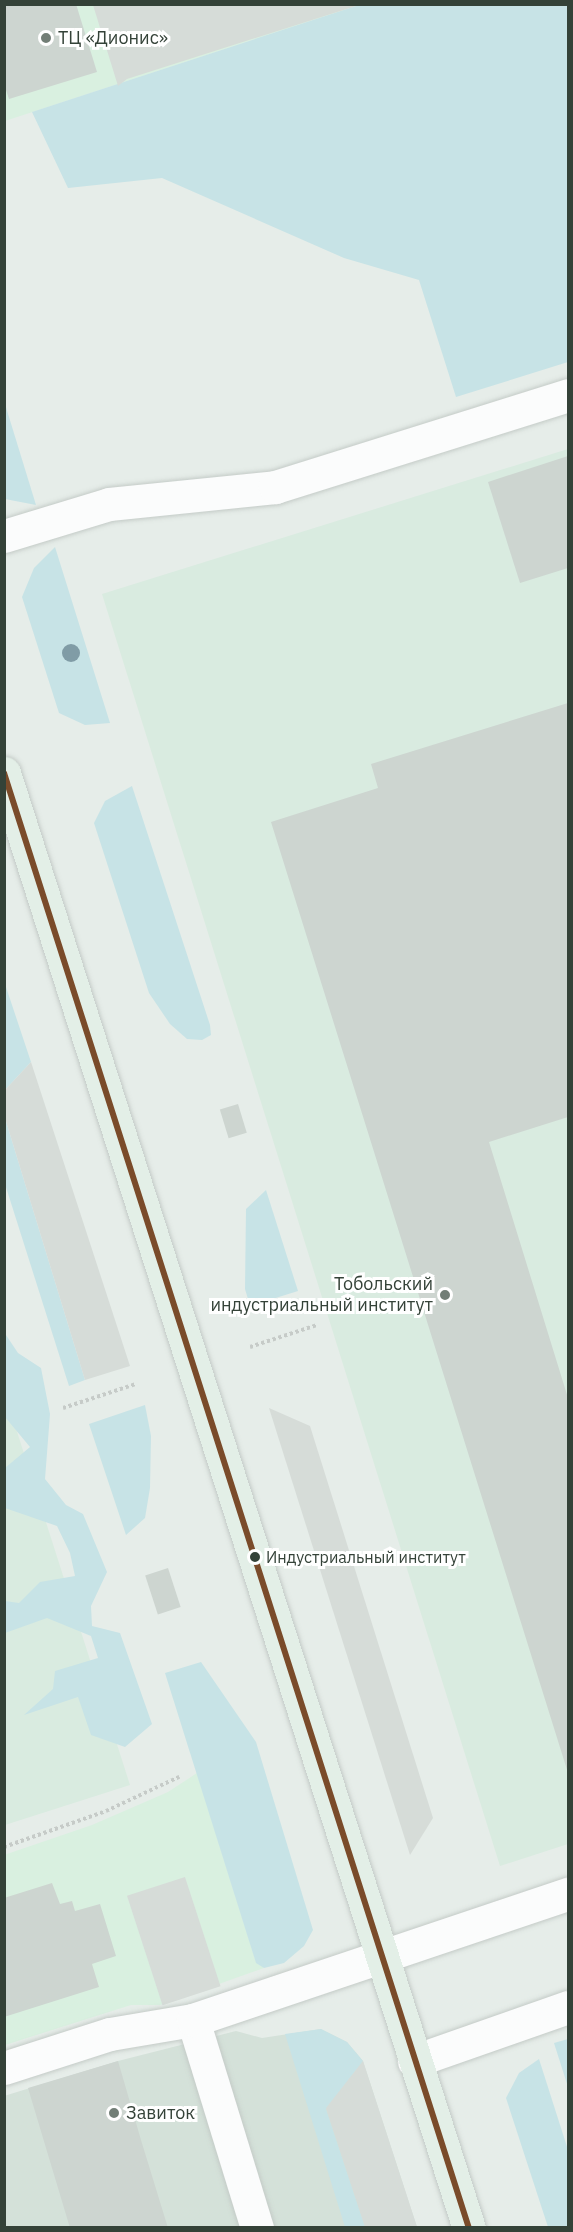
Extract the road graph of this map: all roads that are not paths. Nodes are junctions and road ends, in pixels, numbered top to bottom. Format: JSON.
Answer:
{"nodes":[{"id":1,"x":568,"y":395,"type":"edge"},
{"id":2,"x":4,"y":536,"type":"edge"},
{"id":3,"x":4,"y":773,"type":"edge"},
{"id":4,"x":568,"y":1894,"type":"edge"},
{"id":5,"x":381,"y":1960,"type":"junction"},
{"id":6,"x":568,"y":2007,"type":"edge"},
{"id":7,"x":193,"y":2020,"type":"junction"},
{"id":8,"x":414,"y":2061,"type":"junction"},
{"id":9,"x":4,"y":2068,"type":"edge"},
{"id":10,"x":257,"y":2228,"type":"edge"},
{"id":11,"x":469,"y":2228,"type":"edge"}],
"edges":[{"from":1,"to":2,"type":"lane"},
{"from":3,"to":5,"type":"main road"},
{"from":4,"to":5,"type":"lane"},
{"from":5,"to":7,"type":"lane"},
{"from":5,"to":8,"type":"main road"},
{"from":6,"to":8,"type":"lane"},
{"from":7,"to":9,"type":"lane"},
{"from":7,"to":10,"type":"lane"},
{"from":8,"to":11,"type":"main road"}]}
